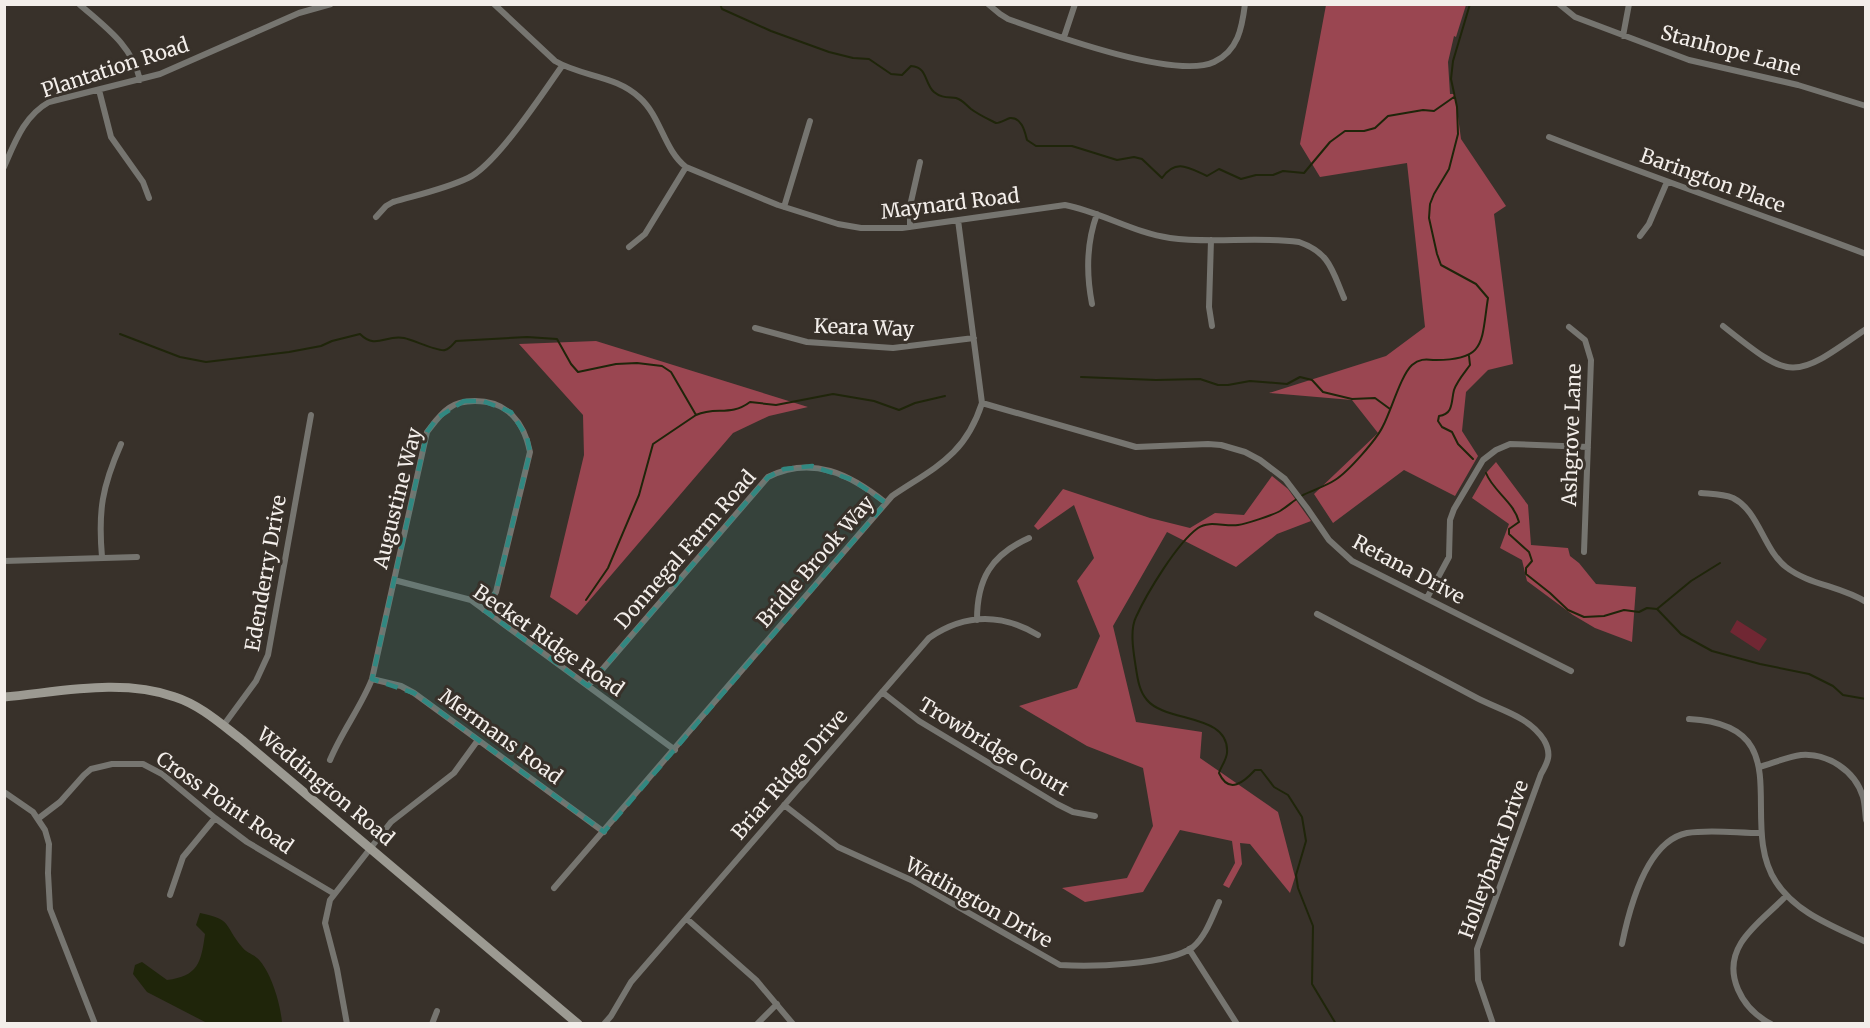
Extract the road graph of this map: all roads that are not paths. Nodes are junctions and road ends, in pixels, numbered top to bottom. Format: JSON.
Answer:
{"nodes":[{"id":1,"x":79,"y":4,"type":"edge"},
{"id":2,"x":331,"y":4,"type":"edge"},
{"id":3,"x":494,"y":4,"type":"edge"},
{"id":4,"x":988,"y":4,"type":"edge"},
{"id":5,"x":1075,"y":4,"type":"edge"},
{"id":6,"x":1245,"y":4,"type":"edge"},
{"id":7,"x":1559,"y":4,"type":"edge"},
{"id":8,"x":1629,"y":4,"type":"edge"},
{"id":9,"x":306,"y":8,"type":"edge"},
{"id":10,"x":1623,"y":36,"type":"junction"},
{"id":11,"x":1064,"y":37,"type":"junction"},
{"id":12,"x":562,"y":66,"type":"junction"},
{"id":13,"x":140,"y":80,"type":"junction"},
{"id":14,"x":99,"y":90,"type":"junction"},
{"id":15,"x":1866,"y":106,"type":"edge"},
{"id":16,"x":810,"y":121,"type":"dead end"},
{"id":17,"x":1549,"y":137,"type":"dead end"},
{"id":18,"x":920,"y":162,"type":"dead end"},
{"id":19,"x":4,"y":167,"type":"edge"},
{"id":20,"x":686,"y":167,"type":"junction"},
{"id":21,"x":1667,"y":182,"type":"junction"},
{"id":22,"x":149,"y":198,"type":"dead end"},
{"id":23,"x":784,"y":207,"type":"junction"},
{"id":24,"x":1096,"y":214,"type":"junction"},
{"id":25,"x":376,"y":217,"type":"dead end"},
{"id":26,"x":958,"y":220,"type":"junction"},
{"id":27,"x":910,"y":227,"type":"junction"},
{"id":28,"x":1640,"y":237,"type":"dead end"},
{"id":29,"x":1211,"y":240,"type":"junction"},
{"id":30,"x":629,"y":247,"type":"dead end"},
{"id":31,"x":1866,"y":254,"type":"edge"},
{"id":32,"x":1344,"y":298,"type":"dead end"},
{"id":33,"x":1092,"y":304,"type":"dead end"},
{"id":34,"x":1212,"y":326,"type":"dead end"},
{"id":35,"x":1723,"y":326,"type":"dead end"},
{"id":36,"x":1569,"y":327,"type":"dead end"},
{"id":37,"x":755,"y":328,"type":"dead end"},
{"id":38,"x":1866,"y":329,"type":"edge"},
{"id":39,"x":974,"y":338,"type":"junction"},
{"id":40,"x":981,"y":403,"type":"junction"},
{"id":41,"x":311,"y":415,"type":"dead end"},
{"id":42,"x":120,"y":444,"type":"dead end"},
{"id":43,"x":1588,"y":447,"type":"junction"},
{"id":44,"x":1701,"y":493,"type":"dead end"},
{"id":45,"x":886,"y":503,"type":"junction"},
{"id":46,"x":1029,"y":538,"type":"dead end"},
{"id":47,"x":1584,"y":552,"type":"dead end"},
{"id":48,"x":102,"y":557,"type":"junction"},
{"id":49,"x":137,"y":557,"type":"dead end"},
{"id":50,"x":4,"y":561,"type":"edge"},
{"id":51,"x":394,"y":580,"type":"junction"},
{"id":52,"x":1426,"y":598,"type":"junction"},
{"id":53,"x":1866,"y":602,"type":"edge"},
{"id":54,"x":484,"y":610,"type":"junction"},
{"id":55,"x":1317,"y":614,"type":"dead end"},
{"id":56,"x":977,"y":620,"type":"junction"},
{"id":57,"x":1038,"y":635,"type":"dead end"},
{"id":58,"x":1571,"y":671,"type":"dead end"},
{"id":59,"x":372,"y":679,"type":"junction"},
{"id":60,"x":588,"y":686,"type":"junction"},
{"id":61,"x":882,"y":692,"type":"junction"},
{"id":62,"x":4,"y":697,"type":"edge"},
{"id":63,"x":1689,"y":719,"type":"dead end"},
{"id":64,"x":223,"y":726,"type":"junction"},
{"id":65,"x":478,"y":740,"type":"junction"},
{"id":66,"x":675,"y":750,"type":"junction"},
{"id":67,"x":330,"y":760,"type":"dead end"},
{"id":68,"x":1760,"y":767,"type":"junction"},
{"id":69,"x":4,"y":792,"type":"edge"},
{"id":70,"x":784,"y":805,"type":"junction"},
{"id":71,"x":1095,"y":816,"type":"dead end"},
{"id":72,"x":39,"y":818,"type":"junction"},
{"id":73,"x":215,"y":818,"type":"junction"},
{"id":74,"x":1866,"y":820,"type":"edge"},
{"id":75,"x":604,"y":832,"type":"junction"},
{"id":76,"x":1761,"y":833,"type":"junction"},
{"id":77,"x":371,"y":848,"type":"junction"},
{"id":78,"x":554,"y":888,"type":"dead end"},
{"id":79,"x":333,"y":893,"type":"junction"},
{"id":80,"x":170,"y":894,"type":"dead end"},
{"id":81,"x":1786,"y":896,"type":"junction"},
{"id":82,"x":1219,"y":902,"type":"dead end"},
{"id":83,"x":687,"y":919,"type":"junction"},
{"id":84,"x":1866,"y":942,"type":"edge"},
{"id":85,"x":1622,"y":944,"type":"dead end"},
{"id":86,"x":1189,"y":950,"type":"junction"},
{"id":87,"x":777,"y":1004,"type":"junction"},
{"id":88,"x":437,"y":1011,"type":"dead end"},
{"id":89,"x":95,"y":1023,"type":"edge"},
{"id":90,"x":347,"y":1023,"type":"edge"},
{"id":91,"x":432,"y":1023,"type":"edge"},
{"id":92,"x":578,"y":1023,"type":"edge"},
{"id":93,"x":604,"y":1023,"type":"edge"},
{"id":94,"x":757,"y":1023,"type":"edge"},
{"id":95,"x":793,"y":1023,"type":"edge"},
{"id":96,"x":1237,"y":1023,"type":"edge"},
{"id":97,"x":1493,"y":1023,"type":"edge"},
{"id":98,"x":1771,"y":1023,"type":"edge"}],
"edges":[{"from":1,"to":13,"type":"street"},
{"from":2,"to":9,"type":"street","name":"Plantation Road"},
{"from":3,"to":12,"type":"street"},
{"from":4,"to":11,"type":"street"},
{"from":5,"to":11,"type":"street"},
{"from":6,"to":11,"type":"street"},
{"from":7,"to":10,"type":"street","name":"Stanhope Lane"},
{"from":8,"to":10,"type":"street"},
{"from":9,"to":13,"type":"street","name":"Plantation Road"},
{"from":10,"to":15,"type":"street","name":"Stanhope Lane"},
{"from":12,"to":20,"type":"street"},
{"from":12,"to":25,"type":"street"},
{"from":13,"to":14,"type":"street","name":"Plantation Road"},
{"from":14,"to":19,"type":"street","name":"Plantation Road"},
{"from":14,"to":22,"type":"street"},
{"from":16,"to":23,"type":"street"},
{"from":17,"to":21,"type":"street","name":"Barington Place"},
{"from":18,"to":27,"type":"street"},
{"from":20,"to":23,"type":"street","name":"Maynard Road"},
{"from":20,"to":30,"type":"street"},
{"from":21,"to":28,"type":"street"},
{"from":21,"to":31,"type":"street","name":"Barington Place"},
{"from":23,"to":27,"type":"street","name":"Maynard Road"},
{"from":24,"to":26,"type":"street","name":"Maynard Road"},
{"from":24,"to":29,"type":"street","name":"Maynard Road"},
{"from":24,"to":33,"type":"street"},
{"from":26,"to":27,"type":"street","name":"Maynard Road"},
{"from":26,"to":39,"type":"street","name":"Bridle Brook Way"},
{"from":29,"to":32,"type":"street","name":"Maynard Road"},
{"from":29,"to":34,"type":"street"},
{"from":35,"to":38,"type":"street"},
{"from":36,"to":43,"type":"street","name":"Ashgrove Lane"},
{"from":37,"to":39,"type":"street","name":"Keara Way"},
{"from":39,"to":40,"type":"street","name":"Bridle Brook Way"},
{"from":40,"to":45,"type":"street","name":"Bridle Brook Way"},
{"from":40,"to":52,"type":"street","name":"Retana Drive"},
{"from":41,"to":64,"type":"street","name":"Edenderry Drive"},
{"from":42,"to":48,"type":"street"},
{"from":43,"to":47,"type":"street","name":"Ashgrove Lane"},
{"from":43,"to":52,"type":"street"},
{"from":44,"to":53,"type":"street"},
{"from":45,"to":60,"type":"street","name":"Donnegal Farm Road"},
{"from":45,"to":66,"type":"street","name":"Bridle Brook Way"},
{"from":46,"to":56,"type":"street"},
{"from":48,"to":49,"type":"street"},
{"from":48,"to":50,"type":"street"},
{"from":51,"to":54,"type":"street","name":"Becket Ridge Road"},
{"from":51,"to":54,"type":"street","name":"Augustine Way"},
{"from":51,"to":59,"type":"street","name":"Augustine Way"},
{"from":52,"to":58,"type":"street","name":"Retana Drive"},
{"from":54,"to":60,"type":"street","name":"Becket Ridge Road"},
{"from":55,"to":97,"type":"street","name":"Holleybank Drive"},
{"from":56,"to":57,"type":"street","name":"Briar Ridge Drive"},
{"from":56,"to":61,"type":"street","name":"Briar Ridge Drive"},
{"from":59,"to":65,"type":"street","name":"Mermans Road"},
{"from":59,"to":67,"type":"street","name":"Augustine Way"},
{"from":60,"to":66,"type":"street","name":"Becket Ridge Road"},
{"from":61,"to":70,"type":"street","name":"Briar Ridge Drive"},
{"from":61,"to":71,"type":"street","name":"Trowbridge Court"},
{"from":62,"to":64,"type":"main road","name":"Weddington Road"},
{"from":63,"to":68,"type":"street"},
{"from":64,"to":77,"type":"main road","name":"Weddington Road"},
{"from":65,"to":75,"type":"street","name":"Mermans Road"},
{"from":65,"to":77,"type":"street"},
{"from":66,"to":75,"type":"street","name":"Bridle Brook Way"},
{"from":68,"to":74,"type":"street"},
{"from":68,"to":76,"type":"street"},
{"from":69,"to":72,"type":"street"},
{"from":70,"to":83,"type":"street","name":"Briar Ridge Drive"},
{"from":70,"to":86,"type":"street","name":"Watlington Drive"},
{"from":72,"to":73,"type":"street","name":"Cross Point Road"},
{"from":72,"to":89,"type":"street"},
{"from":73,"to":79,"type":"street","name":"Cross Point Road"},
{"from":73,"to":80,"type":"street"},
{"from":75,"to":78,"type":"street","name":"Bridle Brook Way"},
{"from":76,"to":81,"type":"street"},
{"from":76,"to":85,"type":"street"},
{"from":77,"to":79,"type":"street"},
{"from":77,"to":92,"type":"main road","name":"Weddington Road"},
{"from":79,"to":90,"type":"street"},
{"from":81,"to":84,"type":"street"},
{"from":81,"to":98,"type":"street"},
{"from":82,"to":86,"type":"street"},
{"from":83,"to":87,"type":"street"},
{"from":83,"to":93,"type":"street","name":"Briar Ridge Drive"},
{"from":86,"to":96,"type":"street"},
{"from":87,"to":94,"type":"street"},
{"from":87,"to":95,"type":"street"},
{"from":88,"to":91,"type":"street"}]}
